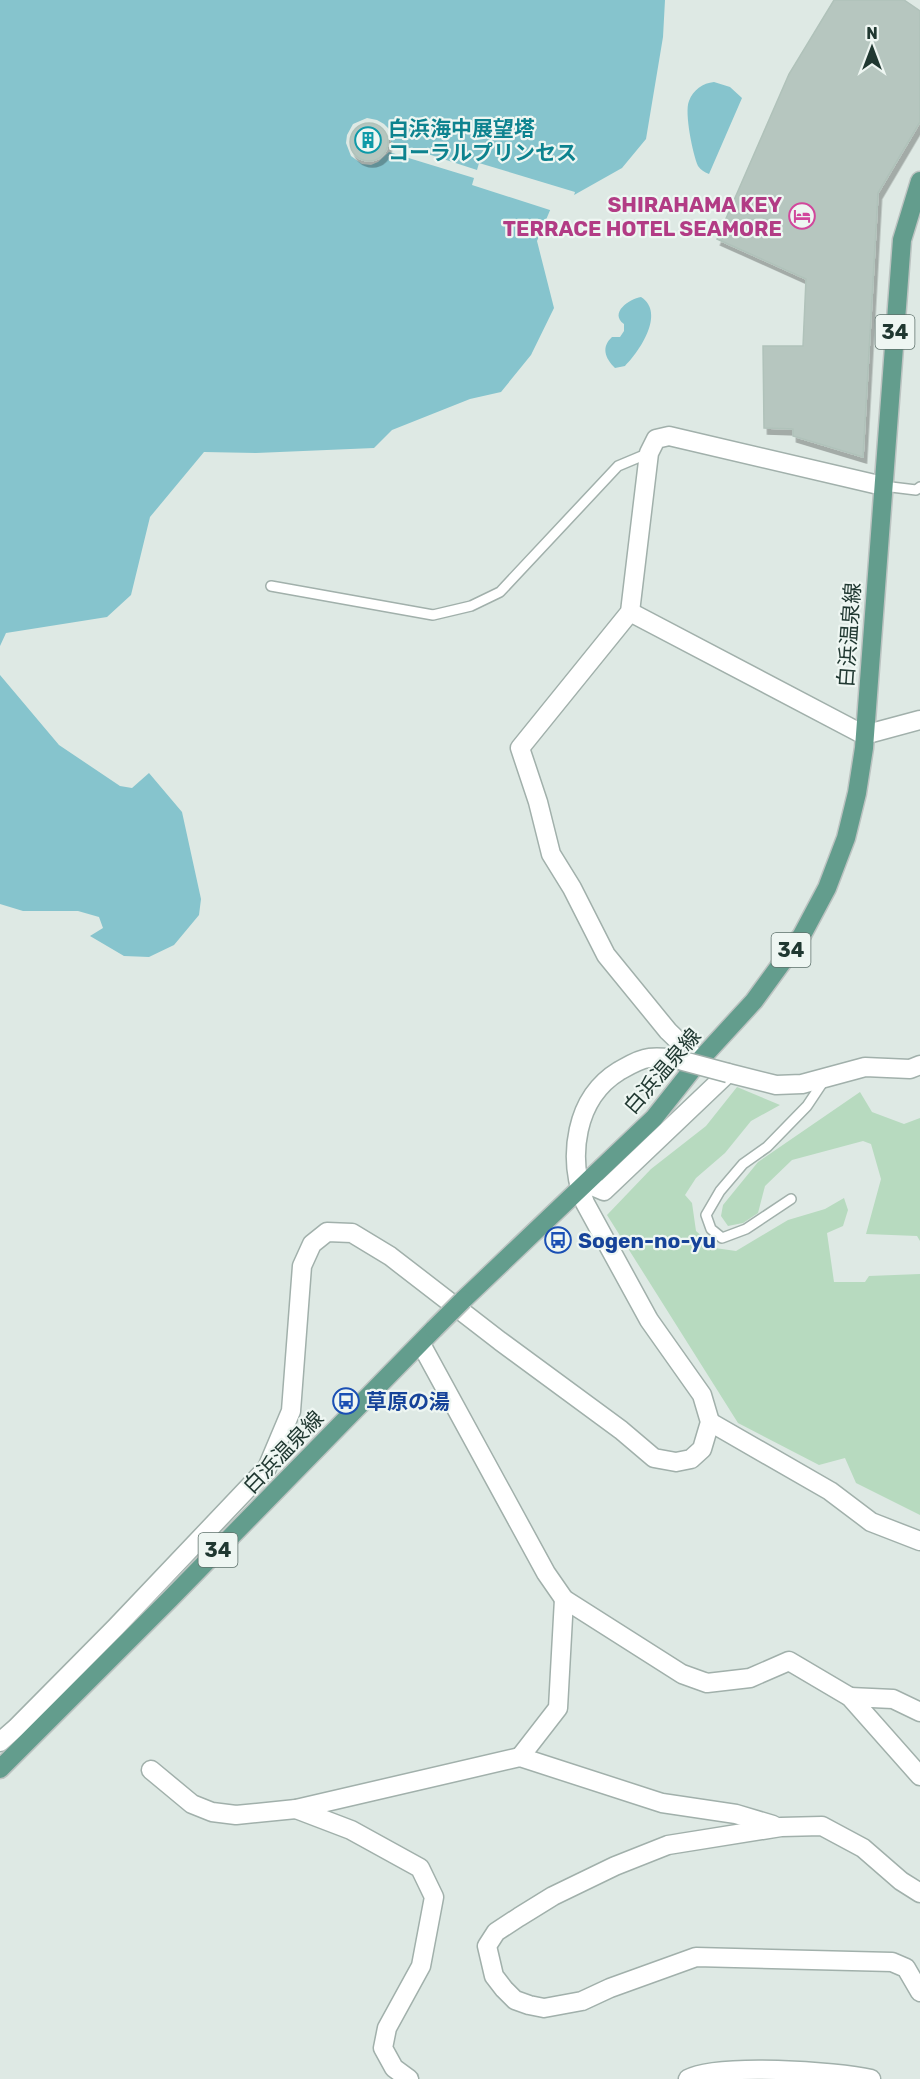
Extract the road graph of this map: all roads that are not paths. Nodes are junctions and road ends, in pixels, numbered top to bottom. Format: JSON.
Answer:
{"nodes":[{"id":1,"x":920,"y":181,"type":"edge"},
{"id":2,"x":649,"y":453,"type":"junction"},
{"id":3,"x":883,"y":486,"type":"junction"},
{"id":4,"x":919,"y":491,"type":"edge"},
{"id":5,"x":271,"y":586,"type":"dead end"},
{"id":6,"x":630,"y":612,"type":"junction"},
{"id":7,"x":920,"y":720,"type":"edge"},
{"id":8,"x":864,"y":735,"type":"junction"},
{"id":9,"x":699,"y":1061,"type":"junction"},
{"id":10,"x":920,"y":1065,"type":"edge"},
{"id":11,"x":728,"y":1073,"type":"junction"},
{"id":12,"x":826,"y":1078,"type":"junction"},
{"id":13,"x":582,"y":1186,"type":"junction"},
{"id":14,"x":791,"y":1199,"type":"dead end"},
{"id":15,"x":421,"y":1344,"type":"junction"},
{"id":16,"x":710,"y":1422,"type":"junction"},
{"id":17,"x":920,"y":1541,"type":"edge"},
{"id":18,"x":564,"y":1599,"type":"junction"},
{"id":19,"x":850,"y":1697,"type":"junction"},
{"id":20,"x":920,"y":1712,"type":"edge"},
{"id":21,"x":0,"y":1742,"type":"edge"},
{"id":22,"x":520,"y":1757,"type":"junction"},
{"id":23,"x":0,"y":1769,"type":"edge"},
{"id":24,"x":151,"y":1770,"type":"dead end"},
{"id":25,"x":920,"y":1776,"type":"edge"},
{"id":26,"x":296,"y":1809,"type":"junction"},
{"id":27,"x":781,"y":1827,"type":"junction"},
{"id":28,"x":920,"y":1893,"type":"edge"},
{"id":29,"x":920,"y":1992,"type":"edge"},
{"id":30,"x":409,"y":2079,"type":"edge"},
{"id":31,"x":688,"y":2079,"type":"edge"},
{"id":32,"x":871,"y":2079,"type":"edge"}],
"edges":[{"from":1,"to":3,"type":"main road","name":"白浜温泉線","number":"34"},
{"from":2,"to":3,"type":"street"},
{"from":2,"to":5,"type":"lane"},
{"from":2,"to":6,"type":"street"},
{"from":3,"to":4,"type":"lane"},
{"from":3,"to":8,"type":"main road","name":"白浜温泉線","number":"34"},
{"from":6,"to":8,"type":"street"},
{"from":6,"to":9,"type":"street"},
{"from":7,"to":8,"type":"street"},
{"from":8,"to":9,"type":"main road","name":"白浜温泉線","number":"34"},
{"from":9,"to":13,"type":"main road","name":"白浜温泉線","number":"34"},
{"from":10,"to":12,"type":"street"},
{"from":11,"to":12,"type":"street"},
{"from":11,"to":13,"type":"street"},
{"from":11,"to":13,"type":"street","bridge":true},
{"from":12,"to":14,"type":"lane"},
{"from":13,"to":15,"type":"main road","name":"白浜温泉線","number":"34","bridge":true},
{"from":13,"to":16,"type":"street"},
{"from":15,"to":18,"type":"street"},
{"from":15,"to":23,"type":"main road","name":"白浜温泉線","number":"34"},
{"from":16,"to":17,"type":"street"},
{"from":16,"to":21,"type":"street"},
{"from":18,"to":19,"type":"street"},
{"from":18,"to":22,"type":"street"},
{"from":19,"to":20,"type":"street"},
{"from":19,"to":25,"type":"street"},
{"from":22,"to":26,"type":"street"},
{"from":22,"to":27,"type":"street"},
{"from":24,"to":26,"type":"street"},
{"from":26,"to":30,"type":"street"},
{"from":27,"to":28,"type":"street"},
{"from":27,"to":29,"type":"street"},
{"from":31,"to":32,"type":"street"}]}
